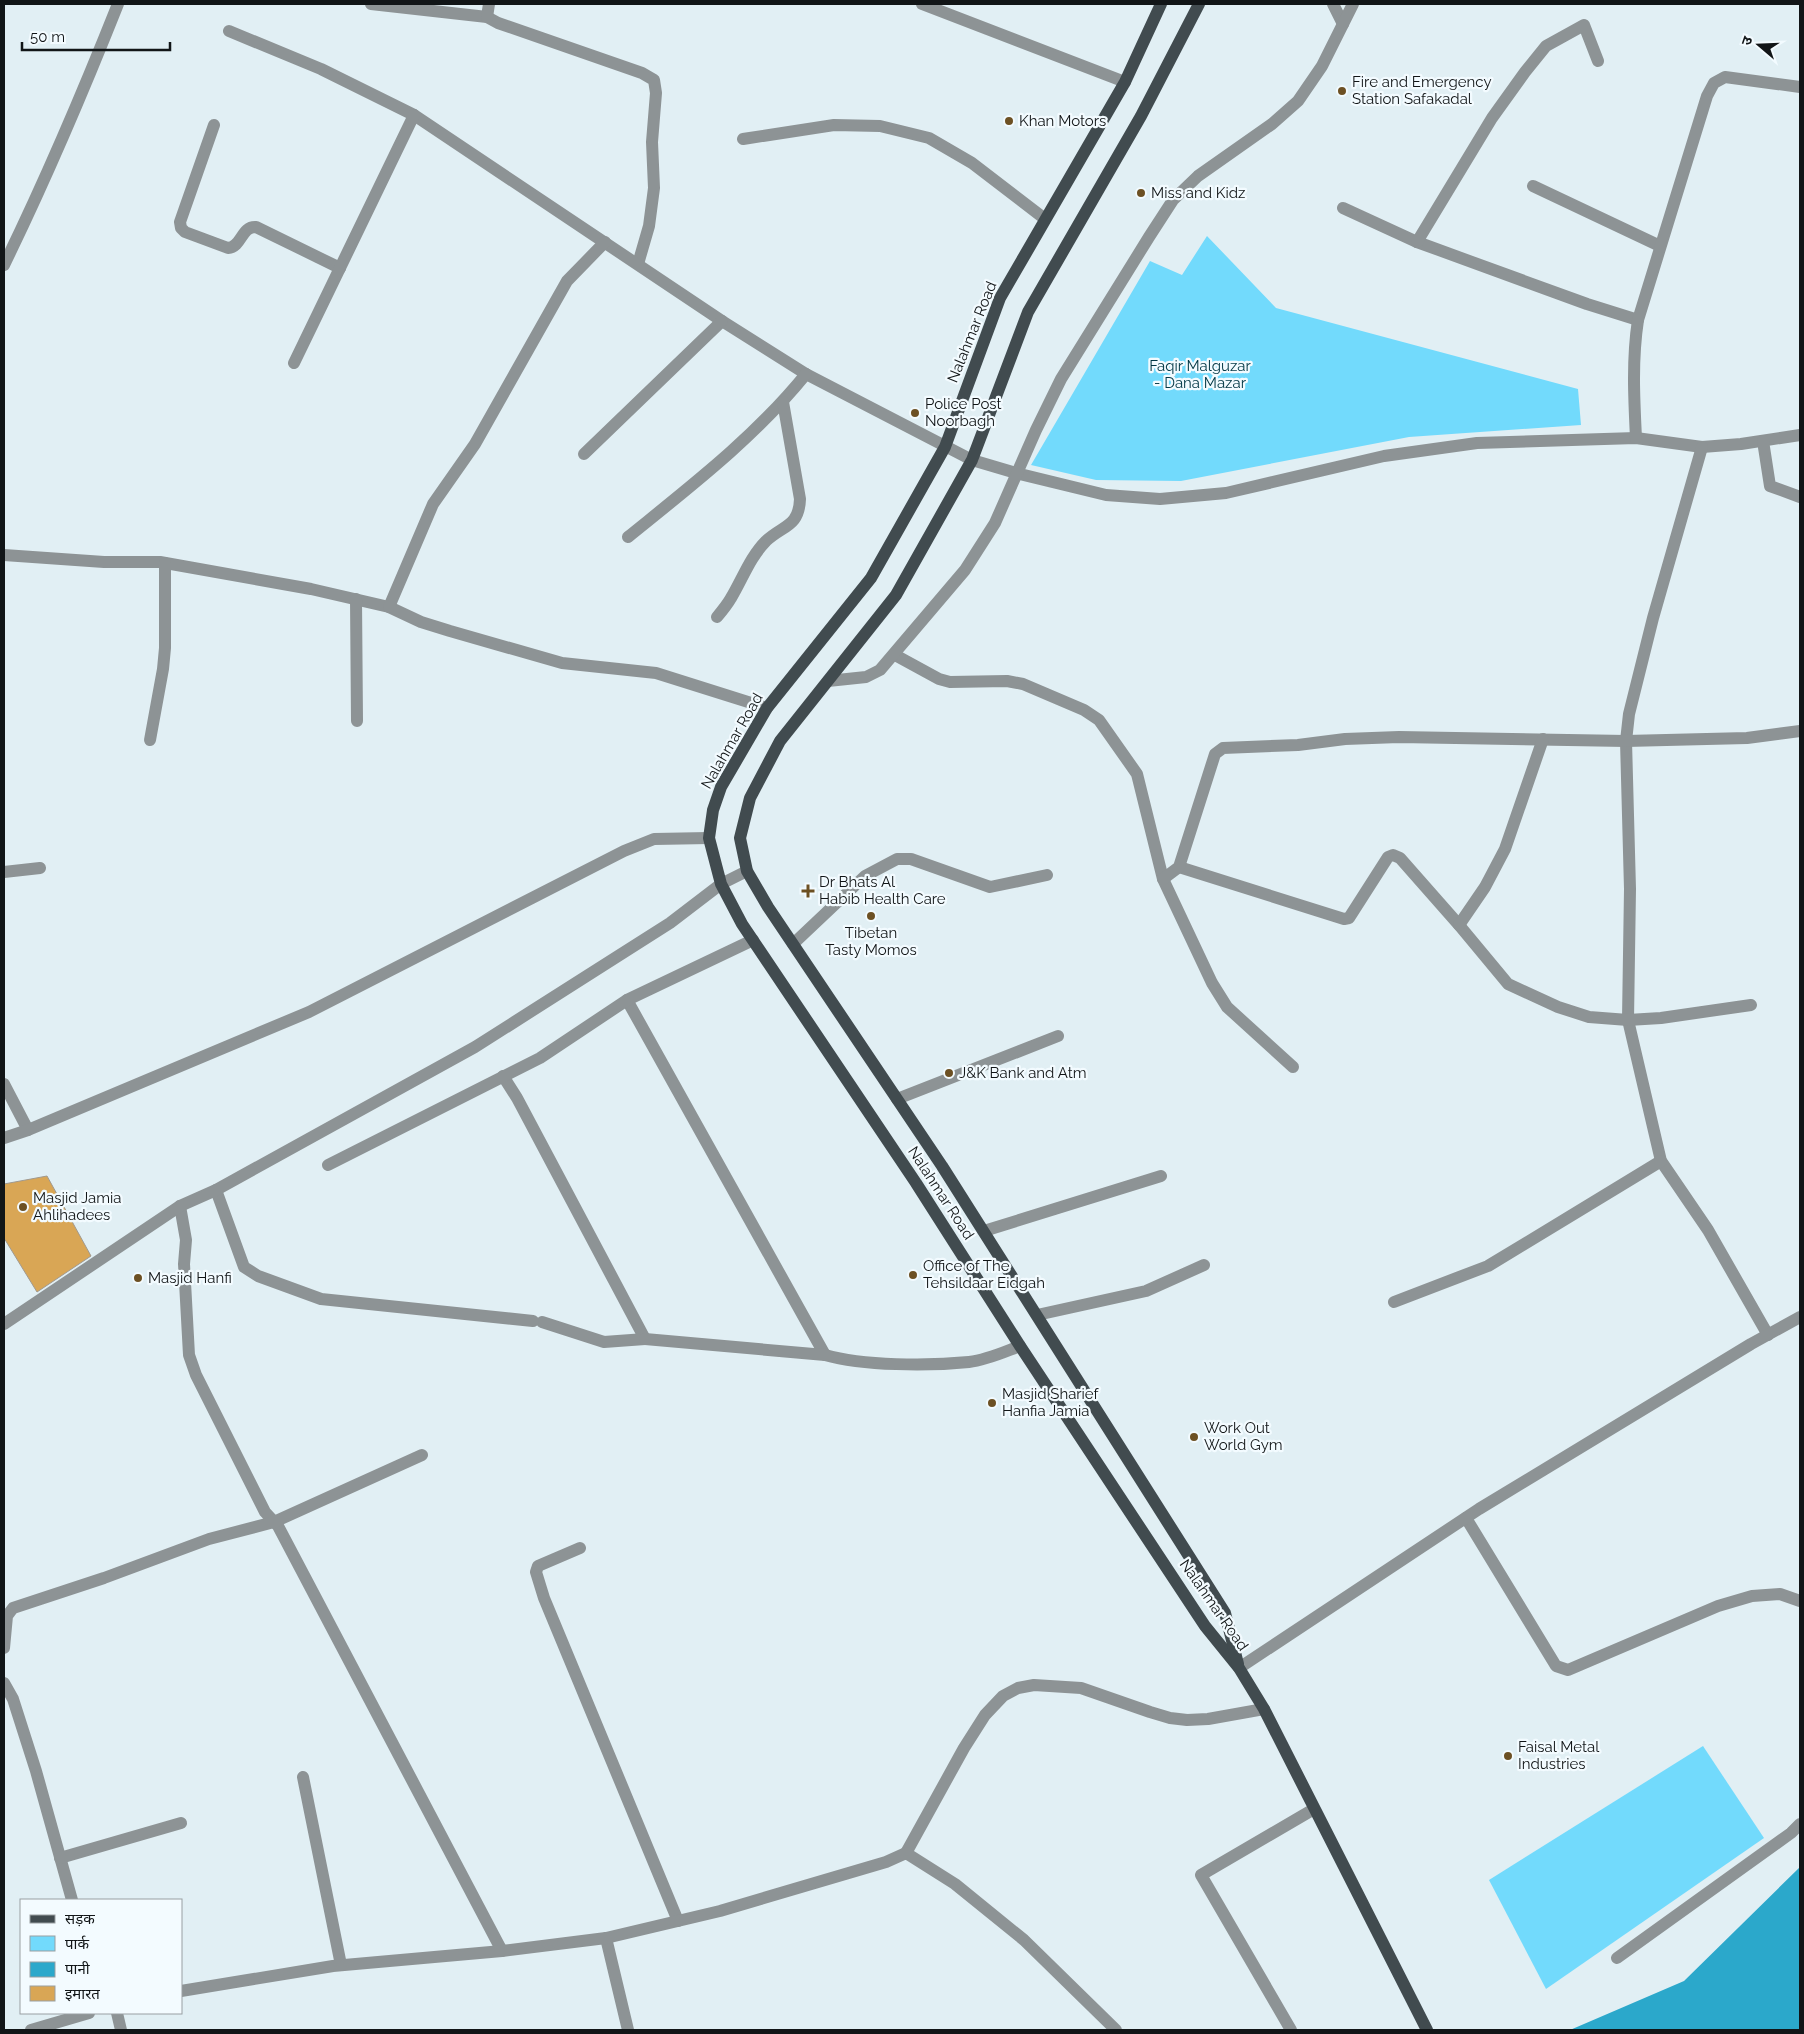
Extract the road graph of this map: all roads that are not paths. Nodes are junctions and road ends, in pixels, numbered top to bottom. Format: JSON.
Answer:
{"nodes":[{"id":1,"x":118,"y":4,"type":"edge"},
{"id":2,"x":371,"y":4,"type":"edge"},
{"id":3,"x":489,"y":4,"type":"edge"},
{"id":4,"x":922,"y":4,"type":"edge"},
{"id":5,"x":1161,"y":4,"type":"edge"},
{"id":6,"x":1199,"y":4,"type":"edge"},
{"id":7,"x":1333,"y":4,"type":"edge"},
{"id":8,"x":1353,"y":4,"type":"edge"},
{"id":9,"x":487,"y":17,"type":"junction"},
{"id":10,"x":1343,"y":24,"type":"junction"},
{"id":11,"x":229,"y":31,"type":"dead end"},
{"id":12,"x":1598,"y":60,"type":"dead end"},
{"id":13,"x":1125,"y":82,"type":"junction"},
{"id":14,"x":1800,"y":87,"type":"edge"},
{"id":15,"x":414,"y":115,"type":"junction"},
{"id":16,"x":214,"y":125,"type":"dead end"},
{"id":17,"x":743,"y":139,"type":"dead end"},
{"id":18,"x":1533,"y":186,"type":"dead end"},
{"id":19,"x":1343,"y":208,"type":"dead end"},
{"id":20,"x":1045,"y":218,"type":"junction"},
{"id":21,"x":605,"y":242,"type":"junction"},
{"id":22,"x":1417,"y":242,"type":"junction"},
{"id":23,"x":1660,"y":246,"type":"junction"},
{"id":24,"x":638,"y":264,"type":"junction"},
{"id":25,"x":4,"y":265,"type":"edge"},
{"id":26,"x":340,"y":268,"type":"junction"},
{"id":27,"x":1638,"y":320,"type":"junction"},
{"id":28,"x":722,"y":321,"type":"junction"},
{"id":29,"x":294,"y":363,"type":"dead end"},
{"id":30,"x":806,"y":374,"type":"junction"},
{"id":31,"x":783,"y":402,"type":"junction"},
{"id":32,"x":1800,"y":435,"type":"edge"},
{"id":33,"x":1636,"y":438,"type":"junction"},
{"id":34,"x":1763,"y":442,"type":"junction"},
{"id":35,"x":945,"y":447,"type":"junction"},
{"id":36,"x":1702,"y":447,"type":"junction"},
{"id":37,"x":584,"y":454,"type":"dead end"},
{"id":38,"x":972,"y":460,"type":"junction"},
{"id":39,"x":1016,"y":473,"type":"junction"},
{"id":40,"x":1800,"y":497,"type":"edge"},
{"id":41,"x":628,"y":537,"type":"dead end"},
{"id":42,"x":4,"y":555,"type":"edge"},
{"id":43,"x":165,"y":563,"type":"junction"},
{"id":44,"x":356,"y":599,"type":"junction"},
{"id":45,"x":389,"y":607,"type":"junction"},
{"id":46,"x":717,"y":617,"type":"dead end"},
{"id":47,"x":894,"y":655,"type":"junction"},
{"id":48,"x":828,"y":681,"type":"junction"},
{"id":49,"x":767,"y":708,"type":"junction"},
{"id":50,"x":357,"y":721,"type":"dead end"},
{"id":51,"x":1800,"y":731,"type":"edge"},
{"id":52,"x":1543,"y":739,"type":"junction"},
{"id":53,"x":150,"y":740,"type":"dead end"},
{"id":54,"x":1626,"y":740,"type":"junction"},
{"id":55,"x":709,"y":838,"type":"junction"},
{"id":56,"x":1179,"y":866,"type":"junction"},
{"id":57,"x":40,"y":868,"type":"dead end"},
{"id":58,"x":747,"y":871,"type":"junction"},
{"id":59,"x":4,"y":872,"type":"edge"},
{"id":60,"x":1047,"y":875,"type":"dead end"},
{"id":61,"x":1163,"y":880,"type":"junction"},
{"id":62,"x":721,"y":884,"type":"junction"},
{"id":63,"x":1459,"y":925,"type":"junction"},
{"id":64,"x":753,"y":940,"type":"junction"},
{"id":65,"x":793,"y":944,"type":"junction"},
{"id":66,"x":627,"y":1000,"type":"junction"},
{"id":67,"x":1751,"y":1005,"type":"dead end"},
{"id":68,"x":1628,"y":1020,"type":"junction"},
{"id":69,"x":1058,"y":1036,"type":"dead end"},
{"id":70,"x":1294,"y":1067,"type":"dead end"},
{"id":71,"x":503,"y":1076,"type":"junction"},
{"id":72,"x":4,"y":1084,"type":"edge"},
{"id":73,"x":897,"y":1099,"type":"junction"},
{"id":74,"x":28,"y":1130,"type":"junction"},
{"id":75,"x":4,"y":1138,"type":"edge"},
{"id":76,"x":1661,"y":1162,"type":"junction"},
{"id":77,"x":328,"y":1165,"type":"dead end"},
{"id":78,"x":1161,"y":1176,"type":"dead end"},
{"id":79,"x":216,"y":1190,"type":"junction"},
{"id":80,"x":180,"y":1206,"type":"junction"},
{"id":81,"x":984,"y":1231,"type":"junction"},
{"id":82,"x":1204,"y":1265,"type":"dead end"},
{"id":83,"x":1394,"y":1302,"type":"dead end"},
{"id":84,"x":1037,"y":1314,"type":"junction"},
{"id":85,"x":1800,"y":1317,"type":"edge"},
{"id":86,"x":4,"y":1324,"type":"edge"},
{"id":87,"x":1768,"y":1335,"type":"junction"},
{"id":88,"x":645,"y":1338,"type":"junction"},
{"id":89,"x":1020,"y":1346,"type":"junction"},
{"id":90,"x":825,"y":1355,"type":"junction"},
{"id":91,"x":422,"y":1455,"type":"dead end"},
{"id":92,"x":1466,"y":1518,"type":"junction"},
{"id":93,"x":274,"y":1522,"type":"junction"},
{"id":94,"x":580,"y":1548,"type":"dead end"},
{"id":95,"x":1800,"y":1601,"type":"edge"},
{"id":96,"x":4,"y":1648,"type":"edge"},
{"id":97,"x":1239,"y":1668,"type":"junction"},
{"id":98,"x":4,"y":1683,"type":"edge"},
{"id":99,"x":1264,"y":1709,"type":"junction"},
{"id":100,"x":303,"y":1777,"type":"dead end"},
{"id":101,"x":1314,"y":1809,"type":"junction"},
{"id":102,"x":180,"y":1823,"type":"dead end"},
{"id":103,"x":1800,"y":1824,"type":"edge"},
{"id":104,"x":906,"y":1853,"type":"junction"},
{"id":105,"x":60,"y":1858,"type":"junction"},
{"id":106,"x":72,"y":1899,"type":"edge"},
{"id":107,"x":678,"y":1921,"type":"junction"},
{"id":108,"x":606,"y":1938,"type":"junction"},
{"id":109,"x":502,"y":1951,"type":"junction"},
{"id":110,"x":1617,"y":1958,"type":"dead end"},
{"id":111,"x":341,"y":1965,"type":"junction"},
{"id":112,"x":182,"y":1992,"type":"edge"},
{"id":113,"x":86,"y":2014,"type":"edge"},
{"id":114,"x":117,"y":2014,"type":"edge"},
{"id":115,"x":31,"y":2030,"type":"edge"},
{"id":116,"x":121,"y":2030,"type":"edge"},
{"id":117,"x":628,"y":2030,"type":"edge"},
{"id":118,"x":1116,"y":2030,"type":"edge"},
{"id":119,"x":1291,"y":2030,"type":"edge"},
{"id":120,"x":1427,"y":2030,"type":"edge"}],
"edges":[{"from":1,"to":25,"type":"street"},
{"from":2,"to":9,"type":"street"},
{"from":3,"to":9,"type":"street"},
{"from":4,"to":13,"type":"street"},
{"from":5,"to":13,"type":"main road","name":"Nalahmar Road"},
{"from":6,"to":38,"type":"main road","name":"Nalahmar Road"},
{"from":7,"to":10,"type":"street"},
{"from":8,"to":10,"type":"street"},
{"from":9,"to":24,"type":"street"},
{"from":10,"to":39,"type":"street"},
{"from":11,"to":15,"type":"street"},
{"from":12,"to":22,"type":"street"},
{"from":13,"to":20,"type":"main road","name":"Nalahmar Road"},
{"from":14,"to":23,"type":"street"},
{"from":15,"to":21,"type":"street"},
{"from":15,"to":26,"type":"street"},
{"from":16,"to":26,"type":"street"},
{"from":17,"to":20,"type":"street"},
{"from":18,"to":23,"type":"street"},
{"from":19,"to":22,"type":"street"},
{"from":20,"to":35,"type":"main road","name":"Nalahmar Road"},
{"from":21,"to":24,"type":"street"},
{"from":21,"to":45,"type":"street"},
{"from":22,"to":27,"type":"street"},
{"from":23,"to":27,"type":"street"},
{"from":24,"to":28,"type":"street"},
{"from":26,"to":29,"type":"street"},
{"from":27,"to":33,"type":"street"},
{"from":28,"to":30,"type":"street"},
{"from":28,"to":37,"type":"street"},
{"from":30,"to":31,"type":"street"},
{"from":30,"to":35,"type":"street"},
{"from":31,"to":41,"type":"street"},
{"from":31,"to":46,"type":"street"},
{"from":32,"to":34,"type":"street"},
{"from":33,"to":36,"type":"street"},
{"from":33,"to":39,"type":"street"},
{"from":34,"to":36,"type":"street"},
{"from":34,"to":40,"type":"street"},
{"from":35,"to":38,"type":"street"},
{"from":35,"to":49,"type":"main road","name":"Nalahmar Road"},
{"from":36,"to":54,"type":"street"},
{"from":38,"to":39,"type":"street"},
{"from":38,"to":48,"type":"main road","name":"Nalahmar Road"},
{"from":39,"to":47,"type":"street"},
{"from":42,"to":43,"type":"street"},
{"from":43,"to":44,"type":"street"},
{"from":43,"to":53,"type":"street"},
{"from":44,"to":45,"type":"street"},
{"from":44,"to":50,"type":"street"},
{"from":45,"to":49,"type":"street"},
{"from":47,"to":48,"type":"street"},
{"from":47,"to":61,"type":"street"},
{"from":48,"to":58,"type":"main road","name":"Nalahmar Road"},
{"from":49,"to":55,"type":"main road","name":"Nalahmar Road"},
{"from":51,"to":54,"type":"street"},
{"from":52,"to":54,"type":"street"},
{"from":52,"to":56,"type":"street"},
{"from":52,"to":63,"type":"street"},
{"from":54,"to":68,"type":"street"},
{"from":55,"to":62,"type":"main road","name":"Nalahmar Road"},
{"from":55,"to":74,"type":"street"},
{"from":56,"to":61,"type":"street"},
{"from":56,"to":63,"type":"street"},
{"from":57,"to":59,"type":"street"},
{"from":58,"to":62,"type":"street"},
{"from":58,"to":65,"type":"main road","name":"Nalahmar Road"},
{"from":60,"to":65,"type":"street"},
{"from":61,"to":70,"type":"street"},
{"from":62,"to":64,"type":"main road","name":"Nalahmar Road"},
{"from":62,"to":79,"type":"street"},
{"from":63,"to":68,"type":"street"},
{"from":64,"to":66,"type":"street"},
{"from":64,"to":89,"type":"main road","name":"Nalahmar Road"},
{"from":65,"to":73,"type":"main road","name":"Nalahmar Road"},
{"from":66,"to":71,"type":"street"},
{"from":66,"to":90,"type":"street"},
{"from":67,"to":68,"type":"street"},
{"from":68,"to":76,"type":"street"},
{"from":69,"to":73,"type":"street"},
{"from":71,"to":77,"type":"street"},
{"from":71,"to":88,"type":"street"},
{"from":72,"to":74,"type":"street"},
{"from":73,"to":81,"type":"main road","name":"Nalahmar Road"},
{"from":74,"to":75,"type":"street"},
{"from":76,"to":83,"type":"street"},
{"from":76,"to":87,"type":"street"},
{"from":78,"to":81,"type":"street"},
{"from":79,"to":80,"type":"street"},
{"from":79,"to":88,"type":"street"},
{"from":80,"to":86,"type":"street"},
{"from":80,"to":93,"type":"street"},
{"from":81,"to":84,"type":"main road","name":"Nalahmar Road"},
{"from":82,"to":84,"type":"street"},
{"from":84,"to":97,"type":"main road","name":"Nalahmar Road"},
{"from":85,"to":87,"type":"street"},
{"from":87,"to":92,"type":"street"},
{"from":88,"to":90,"type":"street"},
{"from":89,"to":90,"type":"street"},
{"from":89,"to":97,"type":"main road","name":"Nalahmar Road"},
{"from":91,"to":93,"type":"street"},
{"from":92,"to":95,"type":"street"},
{"from":92,"to":97,"type":"street"},
{"from":93,"to":96,"type":"street"},
{"from":93,"to":109,"type":"street"},
{"from":94,"to":107,"type":"street"},
{"from":97,"to":99,"type":"main road"},
{"from":98,"to":105,"type":"street"},
{"from":99,"to":101,"type":"main road"},
{"from":99,"to":104,"type":"street"},
{"from":100,"to":111,"type":"street"},
{"from":101,"to":119,"type":"street"},
{"from":101,"to":120,"type":"main road"},
{"from":102,"to":105,"type":"street"},
{"from":103,"to":110,"type":"street"},
{"from":104,"to":107,"type":"street"},
{"from":104,"to":118,"type":"street"},
{"from":105,"to":106,"type":"street"},
{"from":107,"to":108,"type":"street"},
{"from":108,"to":109,"type":"street"},
{"from":108,"to":117,"type":"street"},
{"from":109,"to":111,"type":"street"},
{"from":111,"to":112,"type":"street"},
{"from":113,"to":115,"type":"street"},
{"from":114,"to":116,"type":"street"}]}
